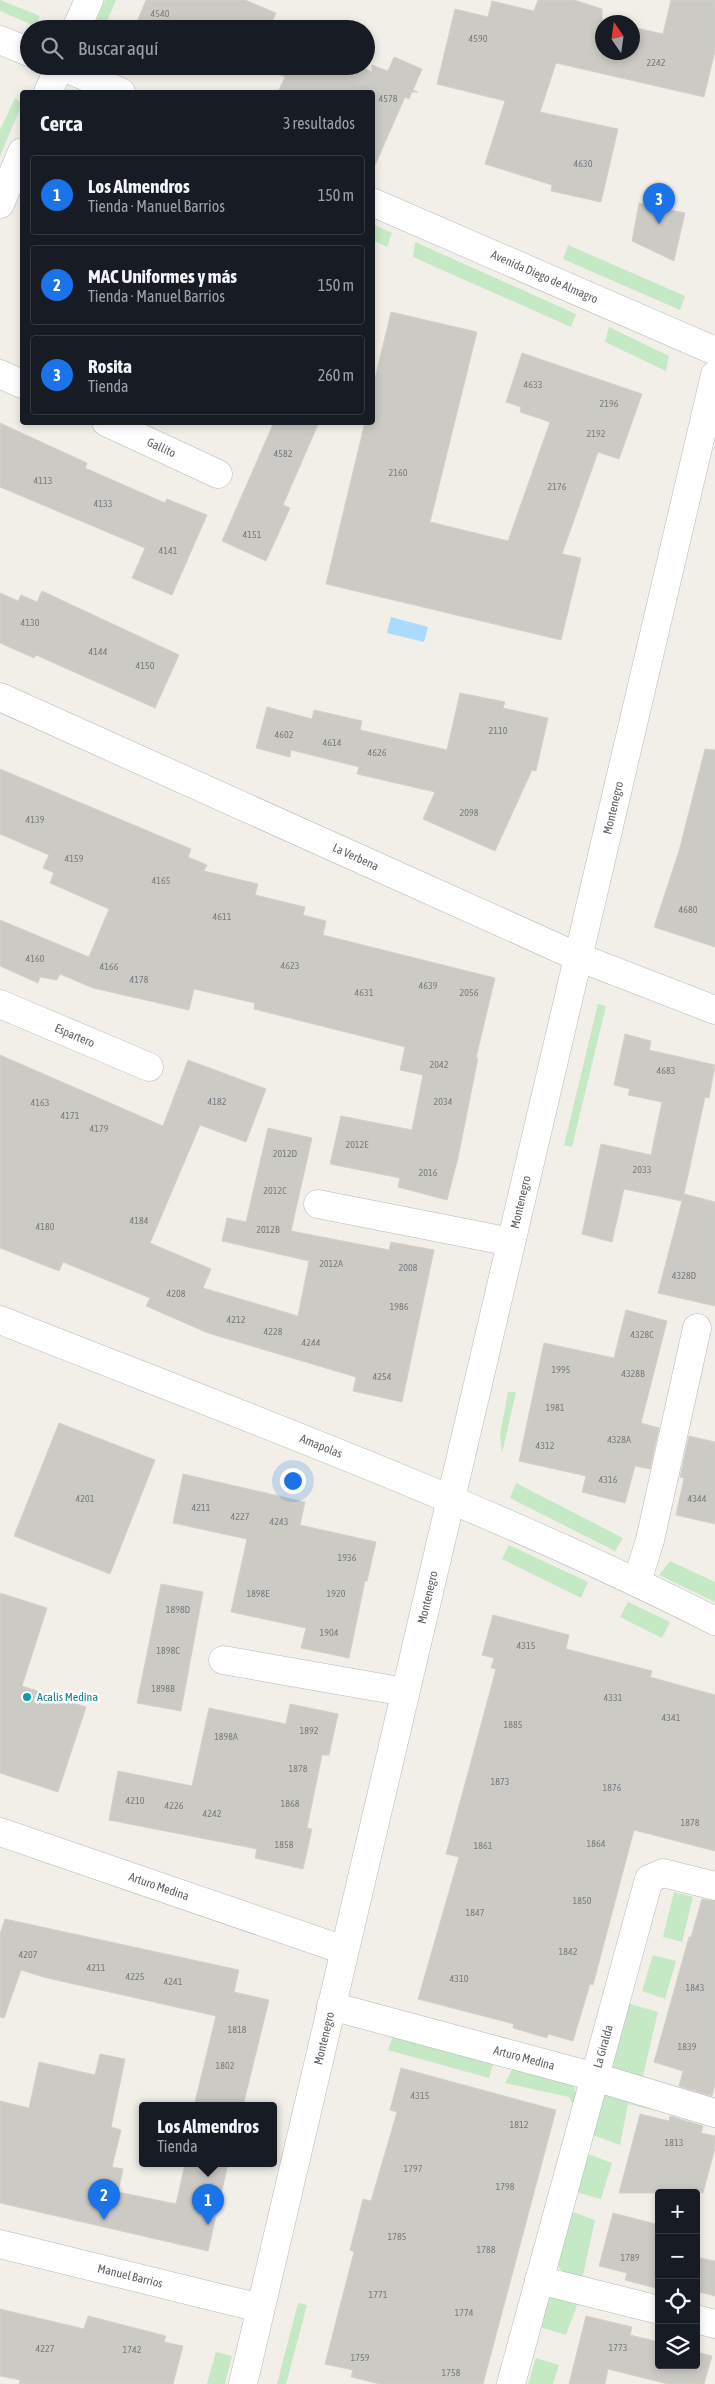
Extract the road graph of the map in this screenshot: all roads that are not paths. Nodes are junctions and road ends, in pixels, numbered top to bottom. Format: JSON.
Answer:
{"nodes":[{"id":1,"x":89,"y":0,"type":"edge"},
{"id":2,"x":80,"y":20,"type":"edge"},
{"id":3,"x":0,"y":40,"type":"edge"},
{"id":4,"x":20,"y":48,"type":"edge"},
{"id":5,"x":56,"y":75,"type":"edge"},
{"id":6,"x":81,"y":75,"type":"edge"},
{"id":7,"x":49,"y":90,"type":"edge"},
{"id":8,"x":116,"y":90,"type":"edge"},
{"id":9,"x":20,"y":157,"type":"edge"},
{"id":10,"x":375,"y":203,"type":"edge"},
{"id":11,"x":0,"y":204,"type":"edge"},
{"id":12,"x":715,"y":350,"type":"edge"},
{"id":13,"x":0,"y":374,"type":"edge"},
{"id":14,"x":715,"y":375,"type":"edge"},
{"id":15,"x":20,"y":383,"type":"edge"},
{"id":16,"x":112,"y":425,"type":"edge"},
{"id":17,"x":218,"y":474,"type":"dead end"},
{"id":18,"x":0,"y":697,"type":"edge"},
{"id":19,"x":578,"y":957,"type":"junction"},
{"id":20,"x":0,"y":1004,"type":"edge"},
{"id":21,"x":715,"y":1010,"type":"edge"},
{"id":22,"x":149,"y":1067,"type":"dead end"},
{"id":23,"x":318,"y":1204,"type":"dead end"},
{"id":24,"x":511,"y":1242,"type":"junction"},
{"id":25,"x":0,"y":1320,"type":"edge"},
{"id":26,"x":697,"y":1328,"type":"dead end"},
{"id":27,"x":451,"y":1499,"type":"junction"},
{"id":28,"x":637,"y":1582,"type":"junction"},
{"id":29,"x":715,"y":1621,"type":"edge"},
{"id":30,"x":223,"y":1660,"type":"dead end"},
{"id":31,"x":405,"y":1692,"type":"junction"},
{"id":32,"x":0,"y":1832,"type":"edge"},
{"id":33,"x":715,"y":1886,"type":"edge"},
{"id":34,"x":344,"y":1950,"type":"junction"},
{"id":35,"x":331,"y":2006,"type":"junction"},
{"id":36,"x":595,"y":2077,"type":"junction"},
{"id":37,"x":715,"y":2113,"type":"edge"},
{"id":38,"x":0,"y":2244,"type":"edge"},
{"id":39,"x":539,"y":2280,"type":"junction"},
{"id":40,"x":260,"y":2308,"type":"junction"},
{"id":41,"x":655,"y":2309,"type":"edge"},
{"id":42,"x":700,"y":2320,"type":"edge"},
{"id":43,"x":715,"y":2324,"type":"edge"},
{"id":44,"x":242,"y":2384,"type":"edge"},
{"id":45,"x":510,"y":2384,"type":"edge"}],
"edges":[{"from":1,"to":2,"type":"street"},
{"from":3,"to":4,"type":"street"},
{"from":5,"to":7,"type":"street"},
{"from":6,"to":8,"type":"street"},
{"from":9,"to":11,"type":"street"},
{"from":10,"to":12,"type":"street","name":"Avenida Diego de Almagro"},
{"from":13,"to":15,"type":"street"},
{"from":14,"to":19,"type":"street","name":"Montenegro"},
{"from":16,"to":17,"type":"street","name":"Gallito"},
{"from":18,"to":19,"type":"street","name":"La Verbena"},
{"from":19,"to":21,"type":"street","name":"La Verbena"},
{"from":19,"to":24,"type":"street","name":"Montenegro"},
{"from":20,"to":22,"type":"street","name":"Espartero"},
{"from":23,"to":24,"type":"street","name":"Montenegro"},
{"from":24,"to":27,"type":"street","name":"Montenegro"},
{"from":25,"to":27,"type":"street","name":"Amapolas"},
{"from":26,"to":28,"type":"street"},
{"from":27,"to":28,"type":"street","name":"Amapolas"},
{"from":27,"to":31,"type":"street","name":"Montenegro"},
{"from":28,"to":29,"type":"street","name":"Amapolas"},
{"from":30,"to":31,"type":"street"},
{"from":31,"to":34,"type":"street","name":"Montenegro"},
{"from":32,"to":34,"type":"street","name":"Arturo Medina"},
{"from":33,"to":36,"type":"street","name":"La Giralda"},
{"from":34,"to":35,"type":"street","name":"Montenegro"},
{"from":35,"to":36,"type":"street","name":"Arturo Medina"},
{"from":35,"to":40,"type":"street","name":"Montenegro"},
{"from":36,"to":37,"type":"street","name":"Arturo Medina"},
{"from":36,"to":39,"type":"street","name":"La Giralda"},
{"from":38,"to":40,"type":"street","name":"Manuel Barrios"},
{"from":39,"to":41,"type":"street"},
{"from":39,"to":45,"type":"street","name":"La Giralda"},
{"from":40,"to":44,"type":"street","name":"Montenegro"},
{"from":42,"to":43,"type":"street"}]}
